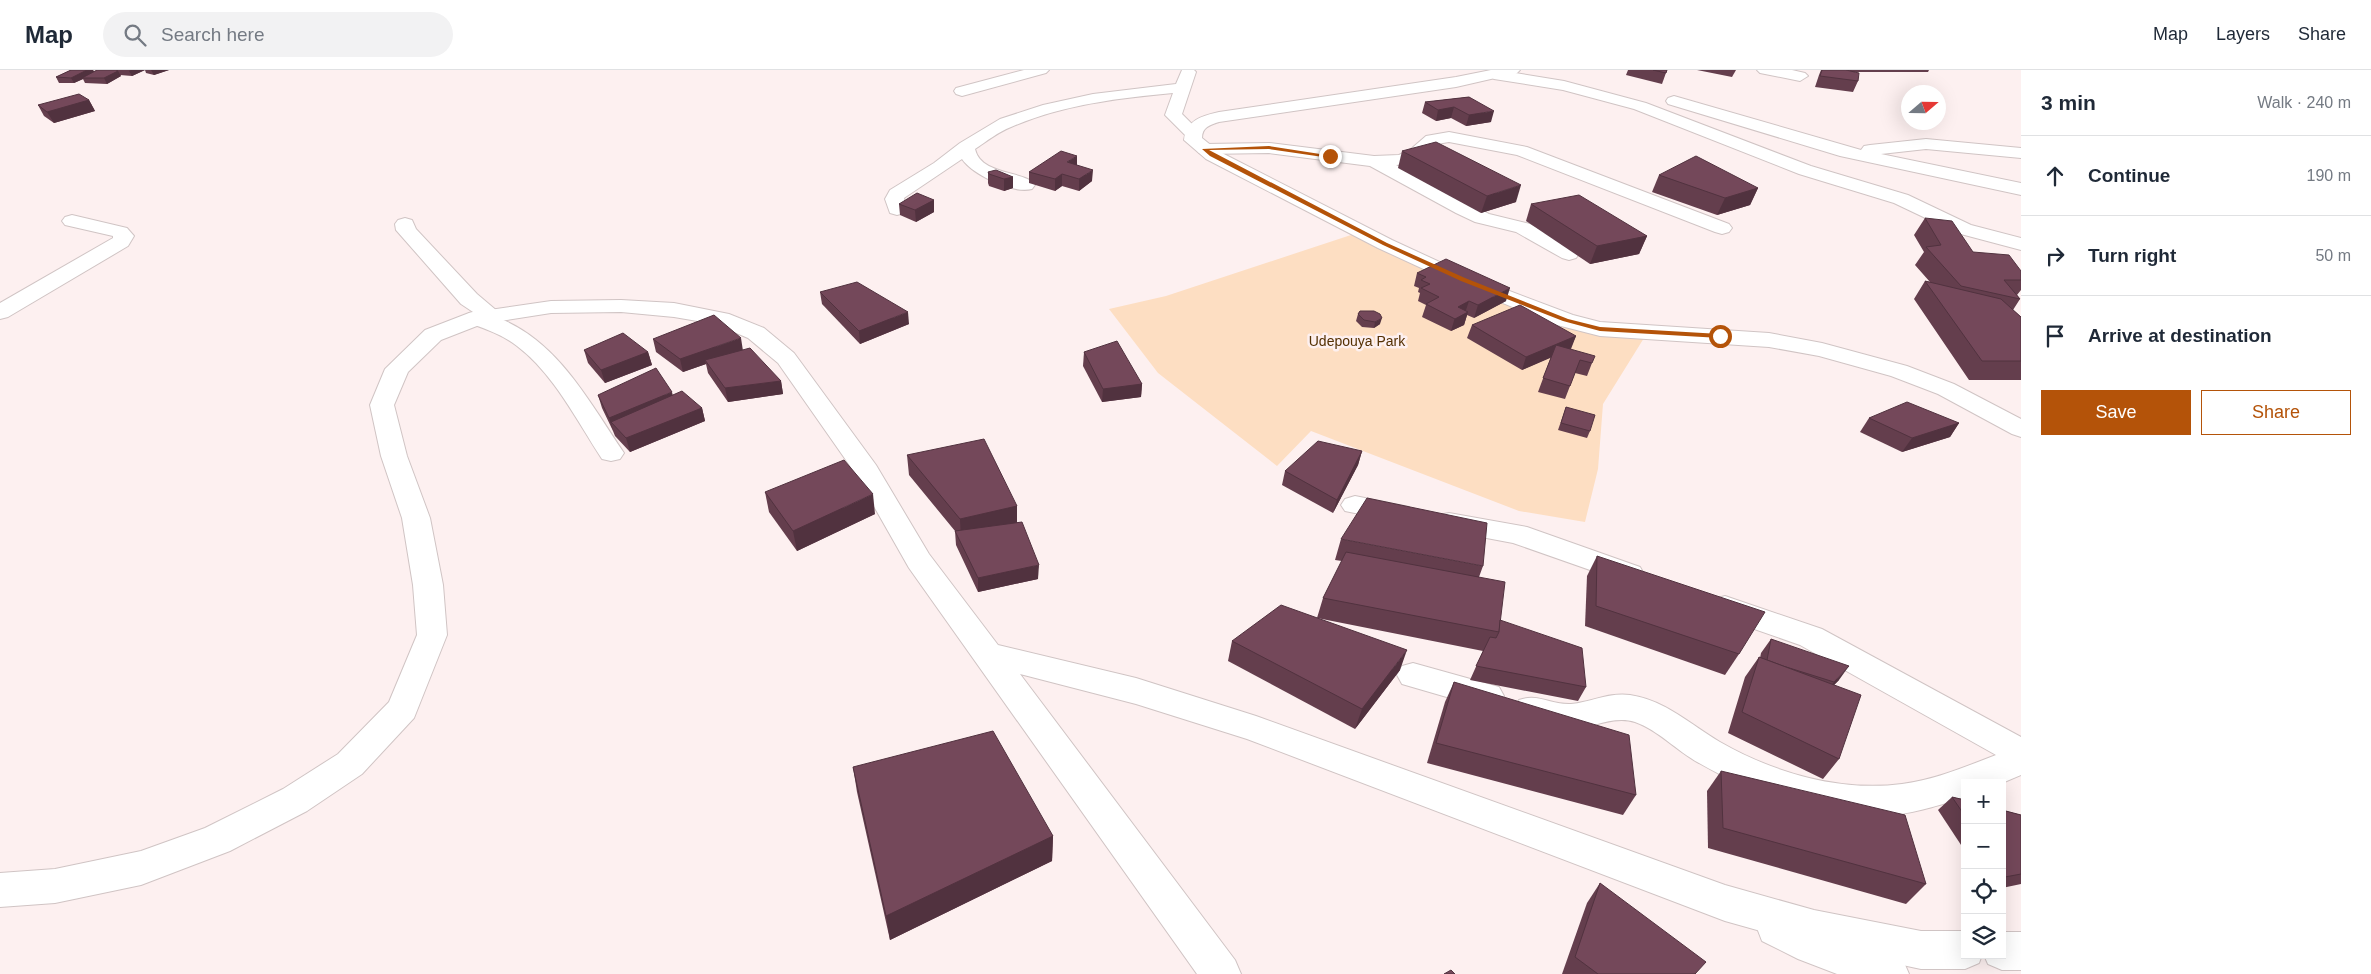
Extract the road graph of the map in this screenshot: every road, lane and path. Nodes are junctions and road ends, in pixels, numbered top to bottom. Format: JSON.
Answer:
{"nodes":[{"id":1,"x":1038,"y":70,"type":"edge"},
{"id":2,"x":1188,"y":70,"type":"edge"},
{"id":3,"x":1766,"y":70,"type":"edge"},
{"id":4,"x":1503,"y":72,"type":"edge"},
{"id":5,"x":1800,"y":76,"type":"dead end"},
{"id":6,"x":1629,"y":86,"type":"dead end"},
{"id":7,"x":1182,"y":88,"type":"junction"},
{"id":8,"x":962,"y":91,"type":"dead end"},
{"id":9,"x":1192,"y":132,"type":"junction"},
{"id":10,"x":966,"y":147,"type":"junction"},
{"id":11,"x":1205,"y":149,"type":"junction"},
{"id":12,"x":1846,"y":152,"type":"junction"},
{"id":13,"x":2021,"y":154,"type":"edge"},
{"id":14,"x":1374,"y":161,"type":"junction"},
{"id":15,"x":1026,"y":185,"type":"dead end"},
{"id":16,"x":2021,"y":189,"type":"edge"},
{"id":17,"x":896,"y":209,"type":"dead end"},
{"id":18,"x":72,"y":221,"type":"dead end"},
{"id":19,"x":405,"y":224,"type":"dead end"},
{"id":20,"x":1722,"y":228,"type":"dead end"},
{"id":21,"x":2021,"y":244,"type":"edge"},
{"id":22,"x":1569,"y":254,"type":"dead end"},
{"id":23,"x":0,"y":312,"type":"edge"},
{"id":24,"x":484,"y":317,"type":"junction"},
{"id":25,"x":2021,"y":429,"type":"edge"},
{"id":26,"x":611,"y":453,"type":"dead end"},
{"id":27,"x":1355,"y":505,"type":"dead end"},
{"id":28,"x":1653,"y":582,"type":"edge"},
{"id":29,"x":1699,"y":598,"type":"edge"},
{"id":30,"x":986,"y":654,"type":"junction"},
{"id":31,"x":1413,"y":675,"type":"dead end"},
{"id":32,"x":2021,"y":753,"type":"edge"},
{"id":33,"x":2021,"y":760,"type":"edge"},
{"id":34,"x":0,"y":890,"type":"edge"},
{"id":35,"x":1725,"y":903,"type":"junction"},
{"id":36,"x":1961,"y":950,"type":"edge"},
{"id":37,"x":2006,"y":951,"type":"edge"},
{"id":38,"x":2021,"y":951,"type":"edge"},
{"id":39,"x":1213,"y":971,"type":"edge"},
{"id":40,"x":1889,"y":974,"type":"edge"}],
"edges":[{"from":1,"to":8,"type":"street"},
{"from":2,"to":7,"type":"street"},
{"from":3,"to":5,"type":"street"},
{"from":4,"to":9,"type":"street"},
{"from":4,"to":21,"type":"street"},
{"from":6,"to":12,"type":"street"},
{"from":7,"to":9,"type":"street"},
{"from":7,"to":10,"type":"street"},
{"from":9,"to":11,"type":"street"},
{"from":10,"to":15,"type":"street"},
{"from":10,"to":17,"type":"street"},
{"from":11,"to":14,"type":"street"},
{"from":11,"to":25,"type":"street"},
{"from":12,"to":13,"type":"street"},
{"from":12,"to":16,"type":"street"},
{"from":14,"to":20,"type":"street"},
{"from":14,"to":22,"type":"street"},
{"from":18,"to":23,"type":"street"},
{"from":19,"to":24,"type":"street"},
{"from":24,"to":26,"type":"street"},
{"from":24,"to":30,"type":"street"},
{"from":24,"to":34,"type":"street"},
{"from":27,"to":28,"type":"street"},
{"from":29,"to":32,"type":"street"},
{"from":30,"to":35,"type":"street"},
{"from":30,"to":39,"type":"street"},
{"from":31,"to":33,"type":"street"},
{"from":35,"to":36,"type":"street"},
{"from":35,"to":40,"type":"street"},
{"from":37,"to":38,"type":"street"}]}
